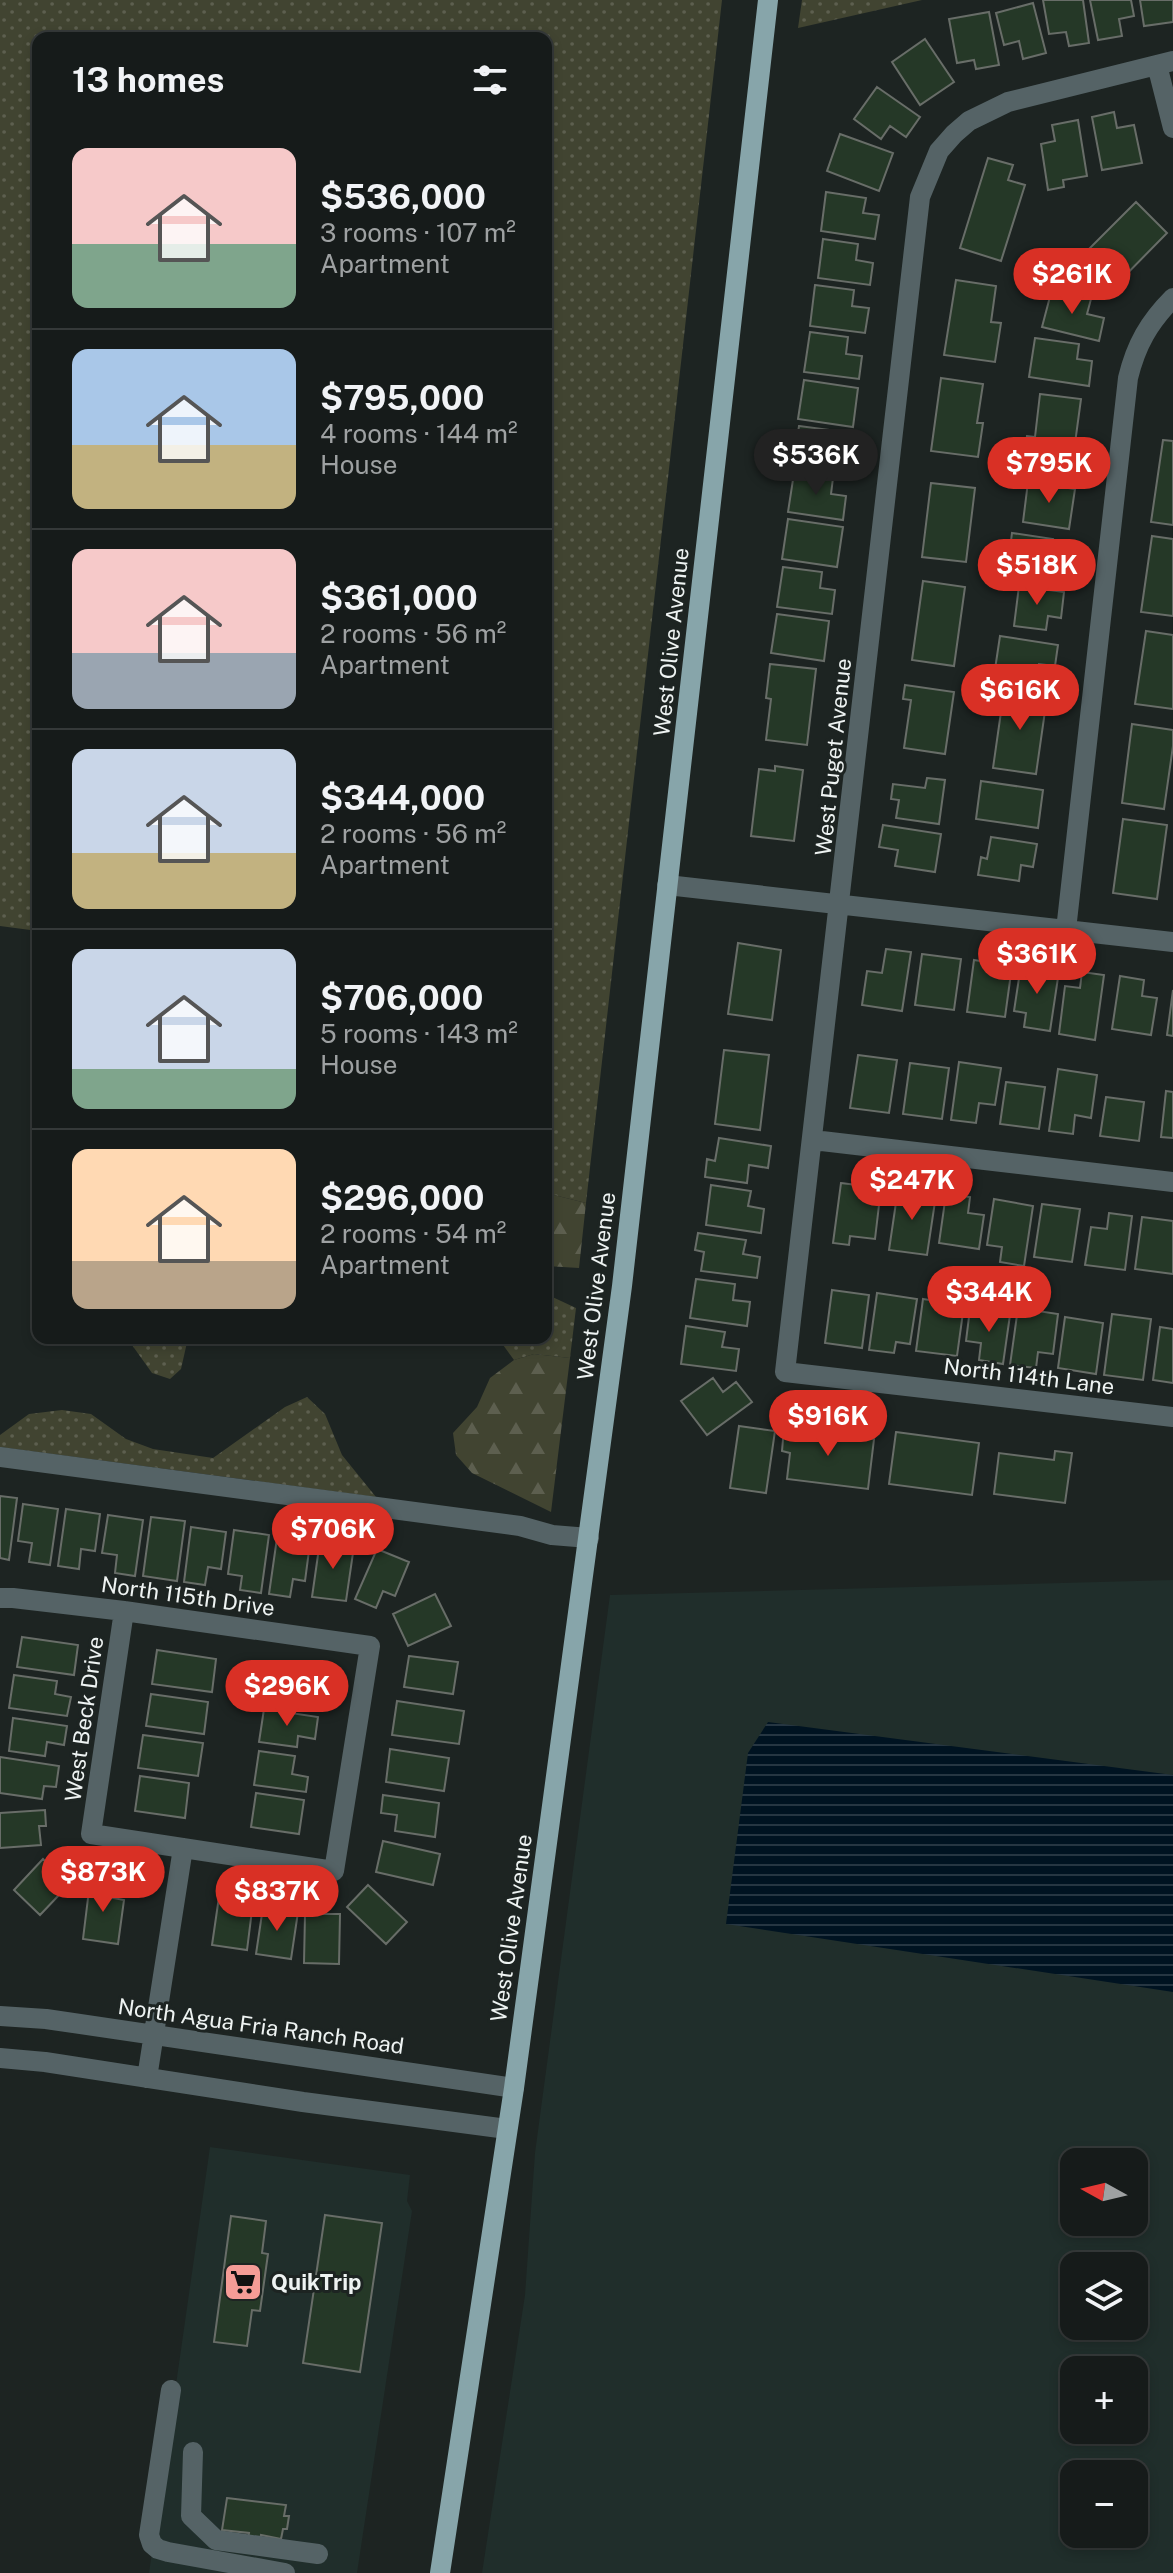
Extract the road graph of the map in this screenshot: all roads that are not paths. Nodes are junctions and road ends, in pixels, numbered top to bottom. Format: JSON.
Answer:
{"nodes":[{"id":1,"x":768,"y":0,"type":"edge"},
{"id":2,"x":1165,"y":63,"type":"edge"},
{"id":3,"x":1173,"y":128,"type":"edge"},
{"id":4,"x":1173,"y":298,"type":"edge"},
{"id":5,"x":667,"y":885,"type":"junction"},
{"id":6,"x":840,"y":904,"type":"junction"},
{"id":7,"x":1066,"y":930,"type":"junction"},
{"id":8,"x":1173,"y":942,"type":"edge"},
{"id":9,"x":813,"y":1140,"type":"junction"},
{"id":10,"x":1173,"y":1182,"type":"edge"},
{"id":11,"x":785,"y":1372,"type":"joint"},
{"id":12,"x":1173,"y":1417,"type":"edge"},
{"id":13,"x":0,"y":1457,"type":"edge"},
{"id":14,"x":589,"y":1538,"type":"junction"},
{"id":15,"x":0,"y":1598,"type":"edge"},
{"id":16,"x":124,"y":1611,"type":"junction"},
{"id":17,"x":183,"y":1848,"type":"junction"},
{"id":18,"x":0,"y":2016,"type":"edge"},
{"id":19,"x":154,"y":2034,"type":"junction"},
{"id":20,"x":0,"y":2058,"type":"edge"},
{"id":21,"x":147,"y":2078,"type":"junction"},
{"id":22,"x":514,"y":2088,"type":"junction"},
{"id":23,"x":507,"y":2129,"type":"junction"},
{"id":24,"x":171,"y":2390,"type":"dead end"},
{"id":25,"x":193,"y":2452,"type":"dead end"},
{"id":26,"x":318,"y":2554,"type":"dead end"},
{"id":27,"x":285,"y":2573,"type":"edge"},
{"id":28,"x":440,"y":2573,"type":"edge"}],
"edges":[{"from":1,"to":5,"type":"main road","name":"West Olive Avenue"},
{"from":2,"to":3,"type":"street"},
{"from":2,"to":6,"type":"street","name":"West Puget Avenue"},
{"from":4,"to":7,"type":"street"},
{"from":5,"to":6,"type":"street"},
{"from":5,"to":14,"type":"main road","name":"West Olive Avenue"},
{"from":6,"to":7,"type":"street"},
{"from":6,"to":9,"type":"street","name":"West Puget Avenue"},
{"from":7,"to":8,"type":"street"},
{"from":9,"to":10,"type":"street"},
{"from":9,"to":11,"type":"street","name":"West Puget Avenue"},
{"from":11,"to":12,"type":"street","name":"North 114th Lane"},
{"from":13,"to":14,"type":"street"},
{"from":14,"to":22,"type":"main road","name":"West Olive Avenue"},
{"from":15,"to":16,"type":"street","name":"North 115th Drive"},
{"from":16,"to":17,"type":"street","name":"West Beck Drive"},
{"from":16,"to":17,"type":"street","name":"North 115th Drive"},
{"from":17,"to":19,"type":"street"},
{"from":18,"to":19,"type":"street","name":"North Agua Fria Ranch Road"},
{"from":19,"to":21,"type":"street"},
{"from":19,"to":22,"type":"street","name":"North Agua Fria Ranch Road"},
{"from":20,"to":21,"type":"street"},
{"from":21,"to":23,"type":"street"},
{"from":22,"to":23,"type":"main road","name":"West Olive Avenue"},
{"from":23,"to":28,"type":"main road","name":"West Olive Avenue"},
{"from":24,"to":27,"type":"street"},
{"from":25,"to":26,"type":"street"}]}
